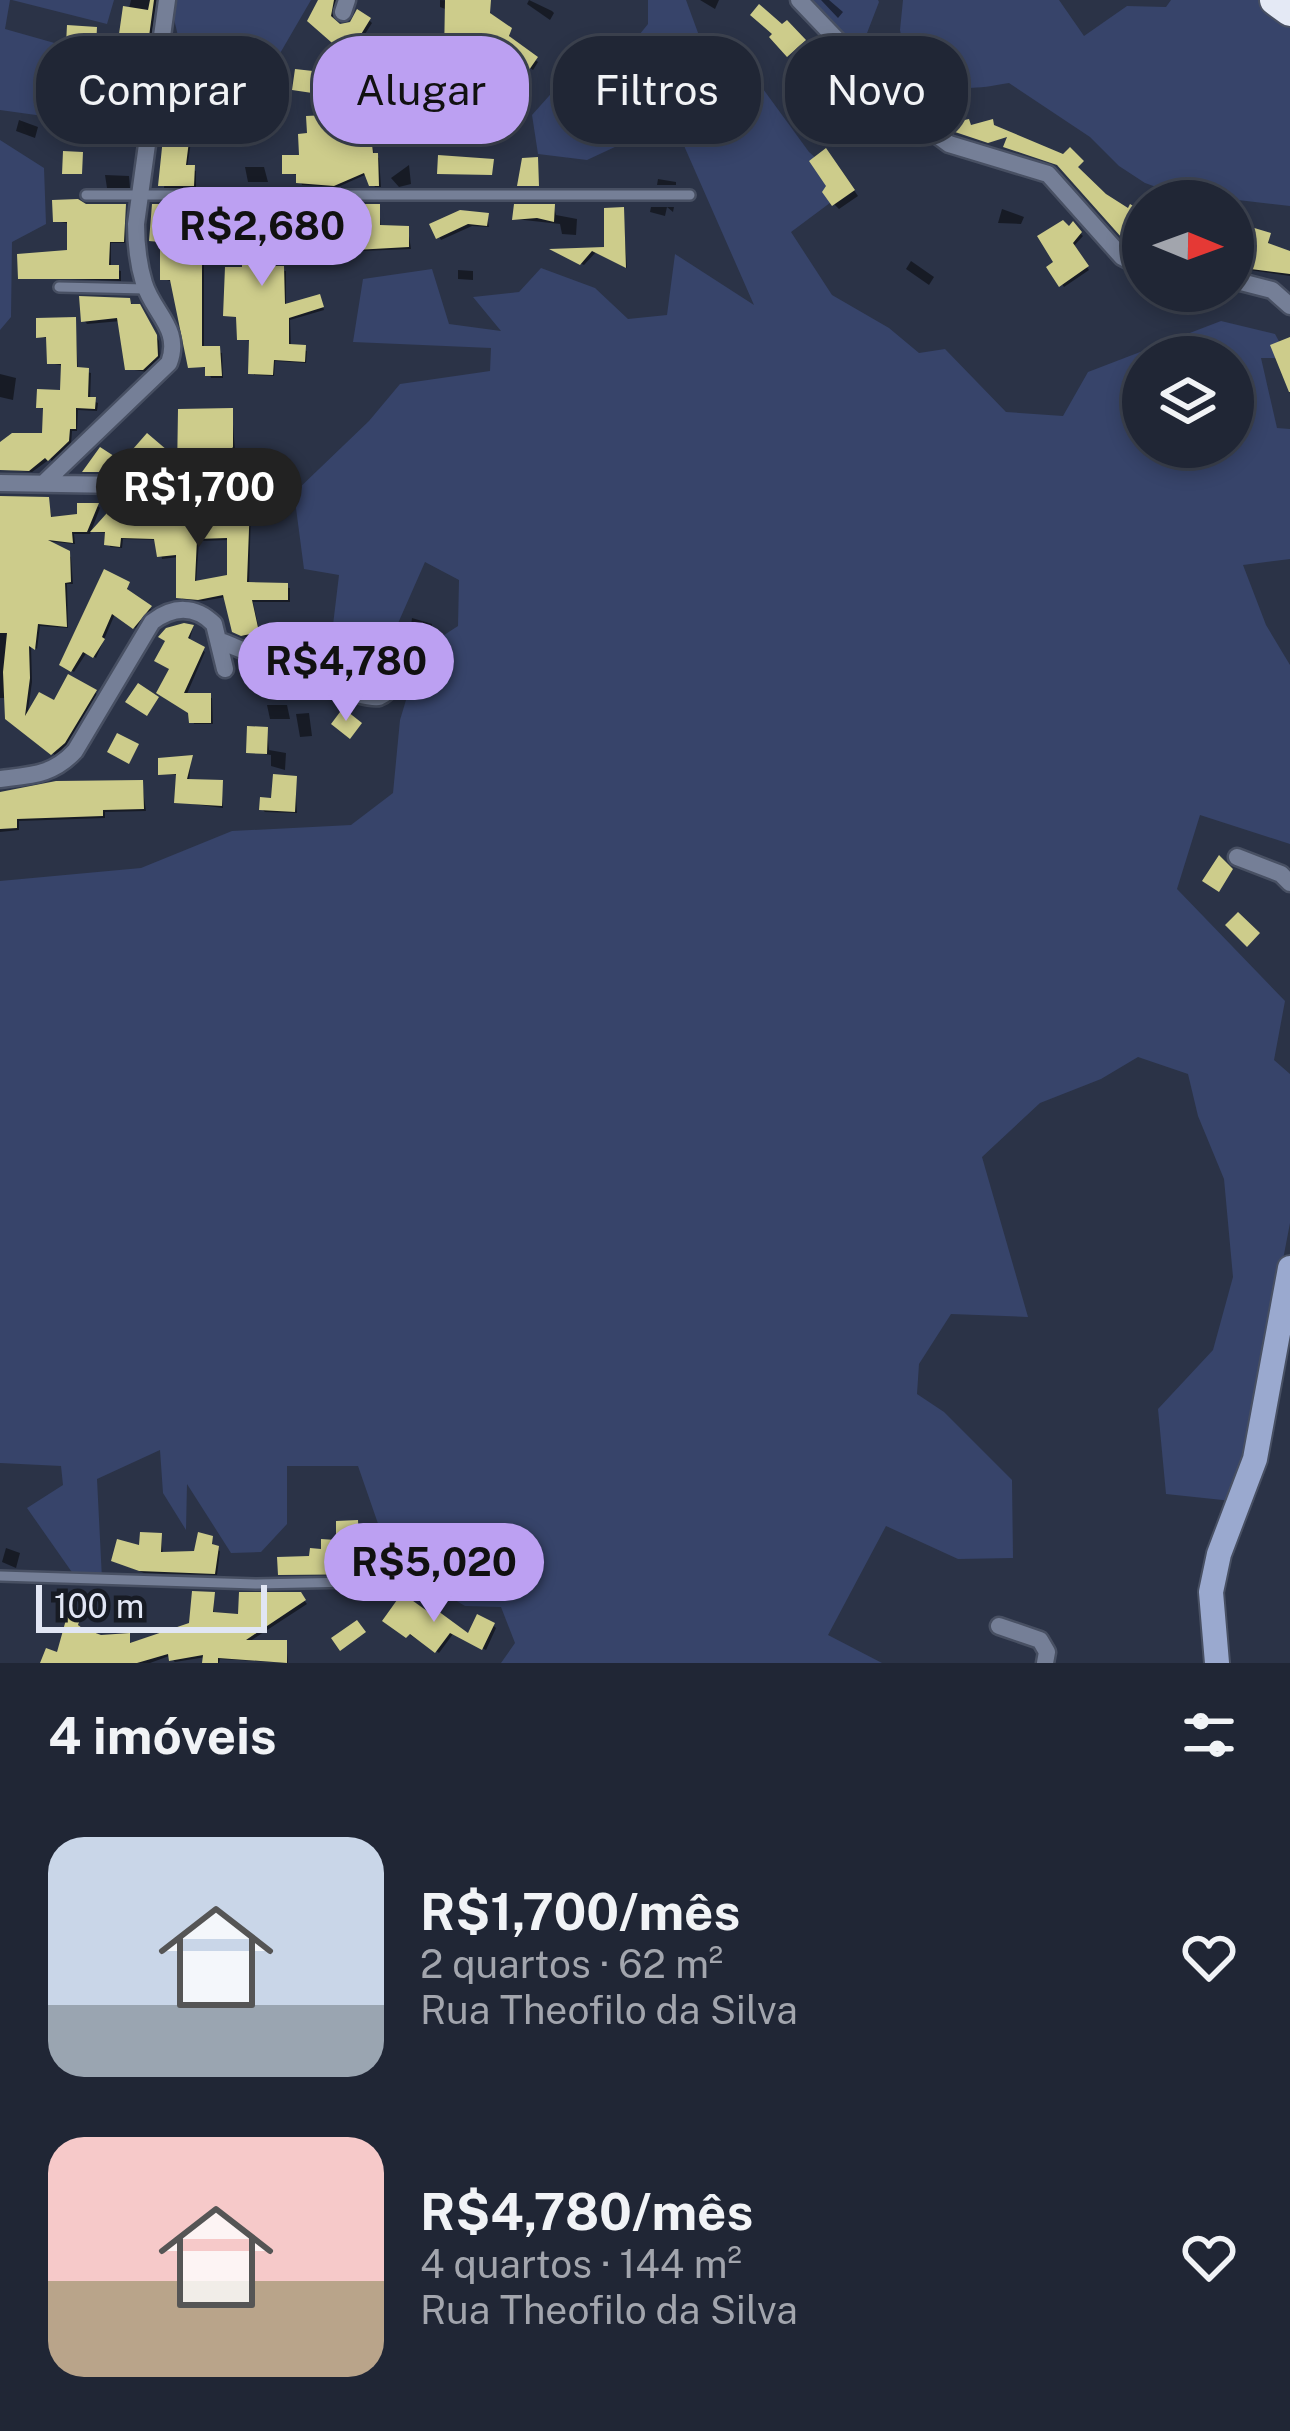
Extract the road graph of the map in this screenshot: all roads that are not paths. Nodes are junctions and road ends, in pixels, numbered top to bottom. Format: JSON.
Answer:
{"nodes":[{"id":1,"x":166,"y":0,"type":"edge"},
{"id":2,"x":799,"y":0,"type":"edge"},
{"id":3,"x":1275,"y":0,"type":"edge"},
{"id":4,"x":1290,"y":10,"type":"edge"},
{"id":5,"x":86,"y":195,"type":"dead end"},
{"id":6,"x":140,"y":195,"type":"junction"},
{"id":7,"x":690,"y":195,"type":"dead end"},
{"id":8,"x":1122,"y":257,"type":"edge"},
{"id":9,"x":1254,"y":285,"type":"edge"},
{"id":10,"x":59,"y":287,"type":"dead end"},
{"id":11,"x":146,"y":289,"type":"junction"},
{"id":12,"x":1290,"y":306,"type":"edge"},
{"id":13,"x":46,"y":481,"type":"junction"},
{"id":14,"x":274,"y":481,"type":"dead end"},
{"id":15,"x":0,"y":483,"type":"edge"},
{"id":16,"x":218,"y":640,"type":"junction"},
{"id":17,"x":416,"y":643,"type":"dead end"},
{"id":18,"x":225,"y":669,"type":"dead end"},
{"id":19,"x":0,"y":779,"type":"edge"},
{"id":20,"x":1238,"y":857,"type":"dead end"},
{"id":21,"x":1290,"y":883,"type":"edge"},
{"id":22,"x":1290,"y":1268,"type":"edge"},
{"id":23,"x":0,"y":1576,"type":"edge"},
{"id":24,"x":353,"y":1582,"type":"dead end"},
{"id":25,"x":999,"y":1626,"type":"dead end"},
{"id":26,"x":1045,"y":1663,"type":"edge"},
{"id":27,"x":1217,"y":1663,"type":"edge"}],
"edges":[{"from":1,"to":6,"type":"street"},
{"from":2,"to":8,"type":"street"},
{"from":3,"to":4,"type":"highway"},
{"from":5,"to":6,"type":"lane"},
{"from":6,"to":7,"type":"lane"},
{"from":6,"to":11,"type":"street"},
{"from":9,"to":12,"type":"street"},
{"from":10,"to":11,"type":"lane"},
{"from":11,"to":13,"type":"street"},
{"from":13,"to":14,"type":"street"},
{"from":13,"to":15,"type":"street"},
{"from":16,"to":17,"type":"street"},
{"from":16,"to":18,"type":"street"},
{"from":16,"to":19,"type":"street"},
{"from":20,"to":21,"type":"street"},
{"from":22,"to":27,"type":"street"},
{"from":23,"to":24,"type":"lane"},
{"from":25,"to":26,"type":"street"}]}
